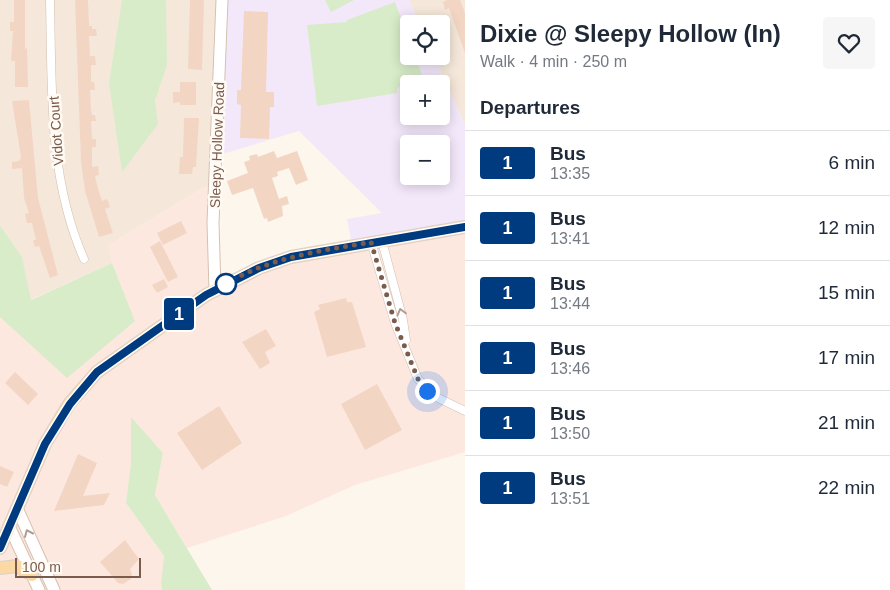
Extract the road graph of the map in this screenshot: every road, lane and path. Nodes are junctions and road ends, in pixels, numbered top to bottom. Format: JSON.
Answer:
{"nodes":[{"id":1,"x":50,"y":0,"type":"edge"},
{"id":2,"x":222,"y":0,"type":"edge"},
{"id":3,"x":465,"y":227,"type":"edge"},
{"id":4,"x":377,"y":242,"type":"junction"},
{"id":5,"x":84,"y":259,"type":"dead end"},
{"id":6,"x":215,"y":290,"type":"junction"},
{"id":7,"x":465,"y":411,"type":"edge"},
{"id":8,"x":17,"y":508,"type":"junction"},
{"id":9,"x":10,"y":526,"type":"junction"},
{"id":10,"x":0,"y":548,"type":"edge"},
{"id":11,"x":0,"y":568,"type":"edge"},
{"id":12,"x":32,"y":575,"type":"junction"},
{"id":13,"x":39,"y":590,"type":"edge"},
{"id":14,"x":54,"y":590,"type":"edge"}],
"edges":[{"from":1,"to":5,"type":"street","name":"Vidot Court"},
{"from":2,"to":6,"type":"main road","name":"Sleepy Hollow Road"},
{"from":3,"to":4,"type":"main road"},
{"from":4,"to":6,"type":"main road"},
{"from":4,"to":7,"type":"street"},
{"from":6,"to":8,"type":"main road"},
{"from":8,"to":9,"type":"main road"},
{"from":14,"to":8,"type":"main road","one_way":true},
{"from":9,"to":10,"type":"main road"},
{"from":9,"to":12,"type":"main road"},
{"from":11,"to":12,"type":"main road"},
{"from":12,"to":13,"type":"main road"}]}
